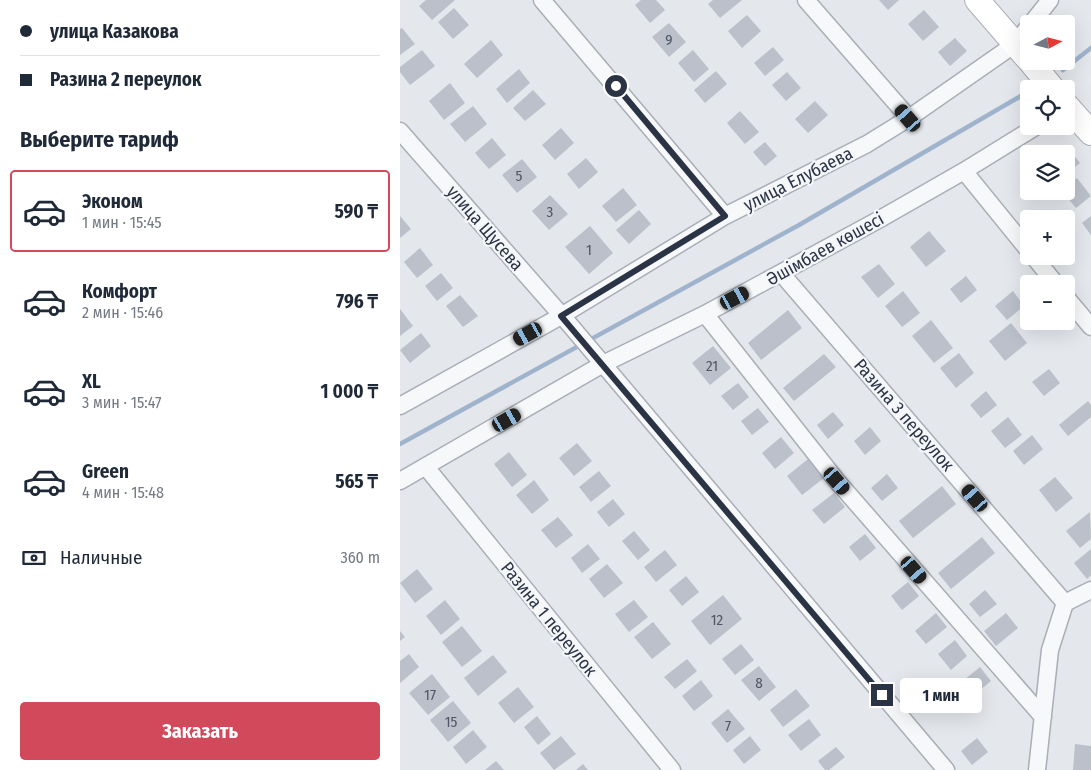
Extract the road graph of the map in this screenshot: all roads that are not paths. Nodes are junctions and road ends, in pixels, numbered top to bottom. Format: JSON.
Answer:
{"nodes":[{"id":1,"x":542,"y":0,"type":"edge"},
{"id":2,"x":806,"y":0,"type":"edge"},
{"id":3,"x":977,"y":0,"type":"edge"},
{"id":4,"x":1050,"y":0,"type":"edge"},
{"id":5,"x":1042,"y":15,"type":"edge"},
{"id":6,"x":1020,"y":37,"type":"edge"},
{"id":7,"x":1020,"y":47,"type":"edge"},
{"id":8,"x":1075,"y":115,"type":"edge"},
{"id":9,"x":908,"y":118,"type":"junction"},
{"id":10,"x":400,"y":131,"type":"edge"},
{"id":11,"x":1091,"y":133,"type":"edge"},
{"id":12,"x":1022,"y":135,"type":"edge"},
{"id":13,"x":964,"y":171,"type":"junction"},
{"id":14,"x":725,"y":216,"type":"junction"},
{"id":15,"x":1020,"y":239,"type":"edge"},
{"id":16,"x":1040,"y":265,"type":"edge"},
{"id":17,"x":781,"y":273,"type":"junction"},
{"id":18,"x":1049,"y":275,"type":"edge"},
{"id":19,"x":1075,"y":308,"type":"edge"},
{"id":20,"x":704,"y":314,"type":"junction"},
{"id":21,"x":566,"y":320,"type":"junction"},
{"id":22,"x":1091,"y":327,"type":"edge"},
{"id":23,"x":598,"y":358,"type":"junction"},
{"id":24,"x":400,"y":406,"type":"edge"},
{"id":25,"x":426,"y":467,"type":"junction"},
{"id":26,"x":400,"y":481,"type":"edge"},
{"id":27,"x":1091,"y":590,"type":"edge"},
{"id":28,"x":1065,"y":603,"type":"junction"},
{"id":29,"x":1043,"y":717,"type":"junction"},
{"id":30,"x":672,"y":770,"type":"edge"},
{"id":31,"x":946,"y":770,"type":"edge"},
{"id":32,"x":1037,"y":770,"type":"edge"}],
"edges":[{"from":1,"to":14,"type":"street"},
{"from":2,"to":9,"type":"street"},
{"from":3,"to":6,"type":"street"},
{"from":4,"to":5,"type":"street","name":"улица Елубаева"},
{"from":7,"to":9,"type":"street","name":"улица Елубаева"},
{"from":8,"to":11,"type":"street"},
{"from":9,"to":14,"type":"street","name":"улица Елубаева"},
{"from":10,"to":21,"type":"street","name":"улица Щусева"},
{"from":12,"to":13,"type":"street","name":"Әшімбаев көшесі"},
{"from":13,"to":15,"type":"street"},
{"from":13,"to":17,"type":"street","name":"Әшімбаев көшесі"},
{"from":14,"to":21,"type":"street","name":"улица Елубаева"},
{"from":16,"to":18,"type":"street"},
{"from":17,"to":20,"type":"street","name":"Әшімбаев көшесі"},
{"from":17,"to":28,"type":"street","name":"Разина 3 переулок"},
{"from":19,"to":22,"type":"street"},
{"from":20,"to":23,"type":"street","name":"Әшімбаев көшесі"},
{"from":20,"to":29,"type":"street"},
{"from":21,"to":23,"type":"street","name":"улица Щусева"},
{"from":21,"to":24,"type":"street","name":"улица Елубаева"},
{"from":23,"to":25,"type":"street","name":"Әшімбаев көшесі"},
{"from":23,"to":31,"type":"street","name":"улица Щусева"},
{"from":25,"to":26,"type":"street","name":"Әшімбаев көшесі"},
{"from":25,"to":30,"type":"street","name":"Разина 1 переулок"},
{"from":27,"to":28,"type":"street"},
{"from":28,"to":29,"type":"street"},
{"from":29,"to":32,"type":"street"}]}
